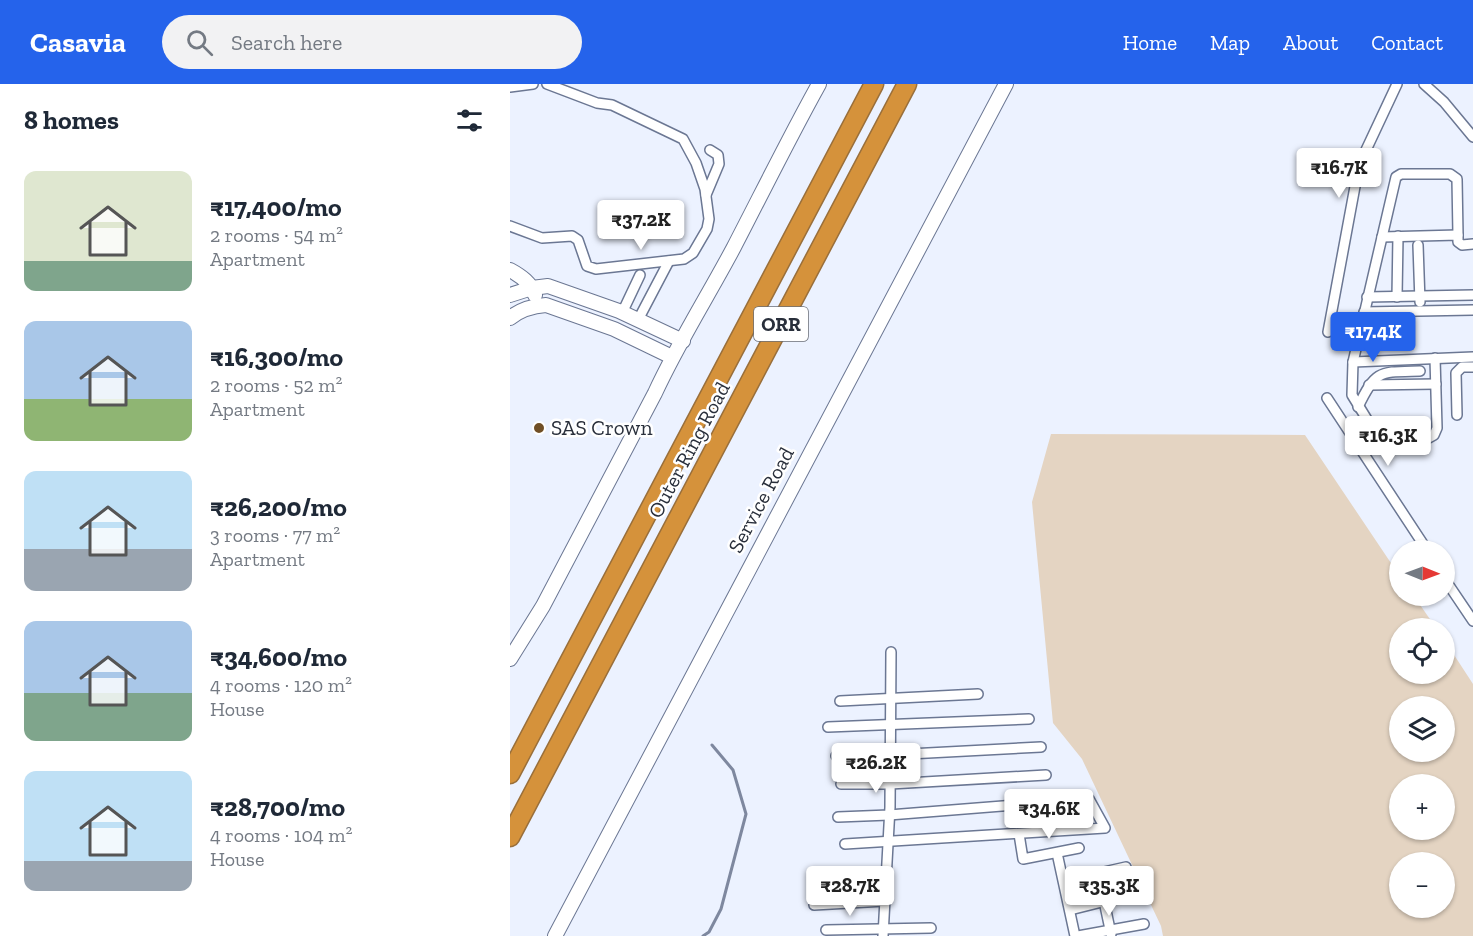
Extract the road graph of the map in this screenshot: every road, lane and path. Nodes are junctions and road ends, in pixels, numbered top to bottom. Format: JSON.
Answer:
{"nodes":[{"id":1,"x":533,"y":84,"type":"edge"},
{"id":2,"x":547,"y":84,"type":"edge"},
{"id":3,"x":819,"y":84,"type":"edge"},
{"id":4,"x":874,"y":84,"type":"edge"},
{"id":5,"x":907,"y":84,"type":"edge"},
{"id":6,"x":1006,"y":84,"type":"edge"},
{"id":7,"x":1397,"y":84,"type":"edge"},
{"id":8,"x":1424,"y":84,"type":"edge"},
{"id":9,"x":510,"y":87,"type":"edge"},
{"id":10,"x":1473,"y":137,"type":"edge"},
{"id":11,"x":710,"y":150,"type":"dead end"},
{"id":12,"x":706,"y":195,"type":"junction"},
{"id":13,"x":510,"y":226,"type":"edge"},
{"id":14,"x":1458,"y":234,"type":"junction"},
{"id":15,"x":1398,"y":236,"type":"junction"},
{"id":16,"x":1382,"y":237,"type":"junction"},
{"id":17,"x":1473,"y":244,"type":"edge"},
{"id":18,"x":1418,"y":245,"type":"dead end"},
{"id":19,"x":669,"y":261,"type":"junction"},
{"id":20,"x":510,"y":270,"type":"edge"},
{"id":21,"x":640,"y":275,"type":"dead end"},
{"id":22,"x":532,"y":288,"type":"junction"},
{"id":23,"x":510,"y":295,"type":"edge"},
{"id":24,"x":1473,"y":295,"type":"edge"},
{"id":25,"x":1419,"y":296,"type":"junction"},
{"id":26,"x":1367,"y":297,"type":"junction"},
{"id":27,"x":1397,"y":297,"type":"junction"},
{"id":28,"x":539,"y":305,"type":"junction"},
{"id":29,"x":1473,"y":310,"type":"edge"},
{"id":30,"x":1420,"y":311,"type":"junction"},
{"id":31,"x":1364,"y":312,"type":"junction"},
{"id":32,"x":622,"y":313,"type":"junction"},
{"id":33,"x":510,"y":318,"type":"edge"},
{"id":34,"x":638,"y":320,"type":"junction"},
{"id":35,"x":1328,"y":332,"type":"dead end"},
{"id":36,"x":683,"y":341,"type":"junction"},
{"id":37,"x":672,"y":357,"type":"junction"},
{"id":38,"x":1473,"y":357,"type":"edge"},
{"id":39,"x":1435,"y":358,"type":"junction"},
{"id":40,"x":1353,"y":362,"type":"junction"},
{"id":41,"x":1473,"y":367,"type":"edge"},
{"id":42,"x":1420,"y":371,"type":"dead end"},
{"id":43,"x":1436,"y":384,"type":"junction"},
{"id":44,"x":1369,"y":386,"type":"junction"},
{"id":45,"x":1327,"y":398,"type":"dead end"},
{"id":46,"x":1358,"y":407,"type":"junction"},
{"id":47,"x":1456,"y":415,"type":"dead end"},
{"id":48,"x":1355,"y":421,"type":"junction"},
{"id":49,"x":1367,"y":441,"type":"junction"},
{"id":50,"x":1421,"y":540,"type":"edge"},
{"id":51,"x":1455,"y":594,"type":"edge"},
{"id":52,"x":1473,"y":621,"type":"edge"},
{"id":53,"x":891,"y":652,"type":"dead end"},
{"id":54,"x":510,"y":659,"type":"edge"},
{"id":55,"x":978,"y":694,"type":"dead end"},
{"id":56,"x":890,"y":700,"type":"junction"},
{"id":57,"x":840,"y":701,"type":"dead end"},
{"id":58,"x":1029,"y":719,"type":"dead end"},
{"id":59,"x":890,"y":724,"type":"junction"},
{"id":60,"x":828,"y":727,"type":"dead end"},
{"id":61,"x":1041,"y":747,"type":"dead end"},
{"id":62,"x":836,"y":756,"type":"dead end"},
{"id":63,"x":890,"y":756,"type":"junction"},
{"id":64,"x":510,"y":774,"type":"edge"},
{"id":65,"x":1046,"y":775,"type":"dead end"},
{"id":66,"x":841,"y":784,"type":"dead end"},
{"id":67,"x":890,"y":784,"type":"junction"},
{"id":68,"x":889,"y":815,"type":"junction"},
{"id":69,"x":838,"y":817,"type":"dead end"},
{"id":70,"x":1019,"y":834,"type":"junction"},
{"id":71,"x":510,"y":837,"type":"edge"},
{"id":72,"x":888,"y":842,"type":"junction"},
{"id":73,"x":845,"y":843,"type":"dead end"},
{"id":74,"x":1079,"y":848,"type":"dead end"},
{"id":75,"x":1057,"y":853,"type":"junction"},
{"id":76,"x":1126,"y":867,"type":"dead end"},
{"id":77,"x":1064,"y":881,"type":"junction"},
{"id":78,"x":1134,"y":894,"type":"dead end"},
{"id":79,"x":885,"y":901,"type":"junction"},
{"id":80,"x":1104,"y":901,"type":"junction"},
{"id":81,"x":814,"y":905,"type":"dead end"},
{"id":82,"x":1070,"y":910,"type":"junction"},
{"id":83,"x":1144,"y":924,"type":"dead end"},
{"id":84,"x":931,"y":928,"type":"dead end"},
{"id":85,"x":825,"y":930,"type":"dead end"},
{"id":86,"x":884,"y":932,"type":"edge"},
{"id":87,"x":1111,"y":933,"type":"edge"},
{"id":88,"x":555,"y":936,"type":"edge"},
{"id":89,"x":1076,"y":936,"type":"edge"}],
"edges":[{"from":1,"to":9,"type":"street"},
{"from":2,"to":12,"type":"street"},
{"from":3,"to":36,"type":"main road"},
{"from":4,"to":64,"type":"highway","name":"Outer Ring Road","number":"ORR"},
{"from":5,"to":71,"type":"highway","name":"Outer Ring Road","number":"ORR"},
{"from":6,"to":88,"type":"main road","name":"Service Road"},
{"from":7,"to":35,"type":"street"},
{"from":8,"to":10,"type":"street"},
{"from":11,"to":12,"type":"street"},
{"from":12,"to":19,"type":"street"},
{"from":13,"to":19,"type":"street"},
{"from":14,"to":15,"type":"street"},
{"from":14,"to":16,"type":"street"},
{"from":14,"to":17,"type":"street"},
{"from":15,"to":16,"type":"street"},
{"from":15,"to":27,"type":"street"},
{"from":16,"to":26,"type":"street"},
{"from":18,"to":25,"type":"street"},
{"from":19,"to":34,"type":"street"},
{"from":20,"to":22,"type":"main road"},
{"from":21,"to":32,"type":"street"},
{"from":22,"to":23,"type":"main road"},
{"from":22,"to":28,"type":"main road"},
{"from":22,"to":32,"type":"main road"},
{"from":24,"to":25,"type":"street"},
{"from":25,"to":27,"type":"street"},
{"from":25,"to":30,"type":"street"},
{"from":26,"to":27,"type":"street"},
{"from":26,"to":31,"type":"street"},
{"from":28,"to":33,"type":"main road"},
{"from":28,"to":37,"type":"main road"},
{"from":29,"to":30,"type":"street"},
{"from":30,"to":31,"type":"street"},
{"from":31,"to":40,"type":"street"},
{"from":32,"to":34,"type":"main road"},
{"from":34,"to":36,"type":"main road"},
{"from":36,"to":37,"type":"main road"},
{"from":37,"to":54,"type":"main road"},
{"from":38,"to":39,"type":"street"},
{"from":39,"to":40,"type":"street"},
{"from":39,"to":43,"type":"street"},
{"from":40,"to":46,"type":"street"},
{"from":41,"to":47,"type":"street"},
{"from":42,"to":44,"type":"street"},
{"from":43,"to":44,"type":"street"},
{"from":43,"to":49,"type":"street"},
{"from":44,"to":46,"type":"street"},
{"from":45,"to":48,"type":"street"},
{"from":46,"to":48,"type":"street"},
{"from":48,"to":49,"type":"street"},
{"from":48,"to":49,"type":"street"},
{"from":49,"to":50,"type":"street"},
{"from":51,"to":52,"type":"street"},
{"from":53,"to":56,"type":"street"},
{"from":55,"to":56,"type":"street"},
{"from":56,"to":57,"type":"street"},
{"from":56,"to":59,"type":"street"},
{"from":58,"to":59,"type":"street"},
{"from":59,"to":60,"type":"street"},
{"from":59,"to":63,"type":"street"},
{"from":61,"to":63,"type":"street"},
{"from":62,"to":63,"type":"street"},
{"from":63,"to":67,"type":"street"},
{"from":65,"to":67,"type":"street"},
{"from":66,"to":67,"type":"street"},
{"from":67,"to":68,"type":"street"},
{"from":68,"to":69,"type":"street"},
{"from":68,"to":70,"type":"street"},
{"from":68,"to":72,"type":"street"},
{"from":70,"to":72,"type":"street"},
{"from":70,"to":75,"type":"street"},
{"from":72,"to":73,"type":"street"},
{"from":72,"to":79,"type":"street"},
{"from":74,"to":75,"type":"street"},
{"from":75,"to":77,"type":"street"},
{"from":76,"to":77,"type":"street"},
{"from":77,"to":82,"type":"street"},
{"from":78,"to":80,"type":"street"},
{"from":79,"to":81,"type":"street"},
{"from":79,"to":86,"type":"street"},
{"from":80,"to":82,"type":"street"},
{"from":80,"to":87,"type":"street"},
{"from":82,"to":89,"type":"street"},
{"from":83,"to":87,"type":"street"},
{"from":84,"to":86,"type":"street"},
{"from":85,"to":86,"type":"street"},
{"from":87,"to":89,"type":"street"}]}
